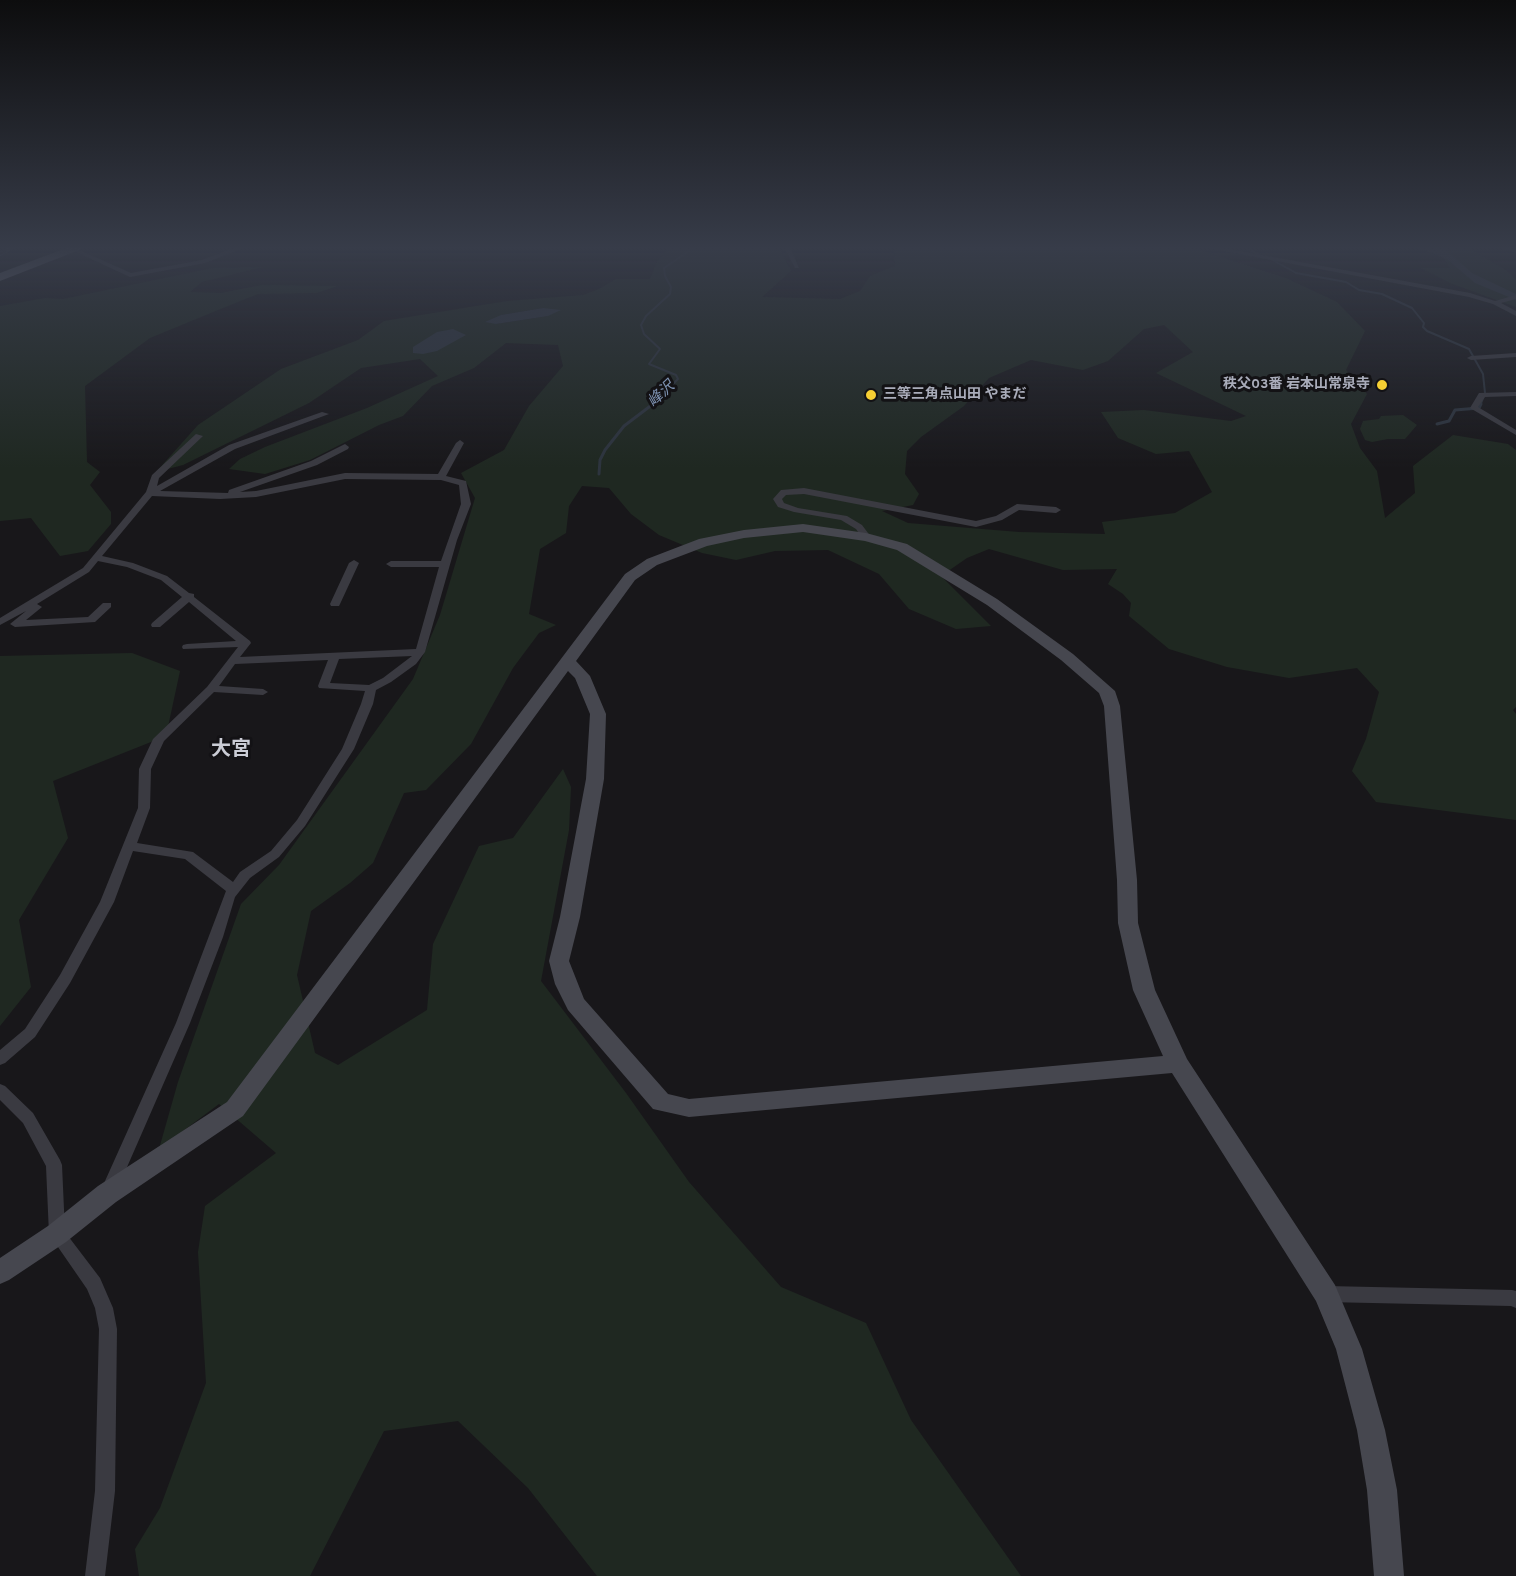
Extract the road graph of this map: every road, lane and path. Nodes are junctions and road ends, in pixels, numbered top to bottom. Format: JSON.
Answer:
{"nodes":[{"id":1,"x":1516,"y":356,"type":"edge"},
{"id":2,"x":1471,"y":358,"type":"dead end"},
{"id":3,"x":1516,"y":394,"type":"edge"},
{"id":4,"x":326,"y":414,"type":"dead end"},
{"id":5,"x":1516,"y":433,"type":"edge"},
{"id":6,"x":199,"y":436,"type":"dead end"},
{"id":7,"x":460,"y":443,"type":"dead end"},
{"id":8,"x":345,"y":447,"type":"dead end"},
{"id":9,"x":441,"y":477,"type":"junction"},
{"id":10,"x":150,"y":493,"type":"junction"},
{"id":11,"x":220,"y":496,"type":"junction"},
{"id":12,"x":1056,"y":510,"type":"dead end"},
{"id":13,"x":866,"y":537,"type":"junction"},
{"id":14,"x":97,"y":558,"type":"junction"},
{"id":15,"x":354,"y":563,"type":"dead end"},
{"id":16,"x":391,"y":564,"type":"dead end"},
{"id":17,"x":446,"y":564,"type":"junction"},
{"id":18,"x":190,"y":596,"type":"junction"},
{"id":19,"x":30,"y":604,"type":"junction"},
{"id":20,"x":335,"y":604,"type":"dead end"},
{"id":21,"x":107,"y":605,"type":"dead end"},
{"id":22,"x":0,"y":622,"type":"edge"},
{"id":23,"x":156,"y":625,"type":"dead end"},
{"id":24,"x":246,"y":643,"type":"junction"},
{"id":25,"x":187,"y":648,"type":"dead end"},
{"id":26,"x":420,"y":652,"type":"junction"},
{"id":27,"x":335,"y":656,"type":"junction"},
{"id":28,"x":234,"y":661,"type":"junction"},
{"id":29,"x":568,"y":662,"type":"junction"},
{"id":30,"x":371,"y":688,"type":"junction"},
{"id":31,"x":211,"y":689,"type":"junction"},
{"id":32,"x":262,"y":692,"type":"dead end"},
{"id":33,"x":128,"y":846,"type":"junction"},
{"id":34,"x":234,"y":890,"type":"junction"},
{"id":35,"x":0,"y":1059,"type":"edge"},
{"id":36,"x":1178,"y":1064,"type":"junction"},
{"id":37,"x":0,"y":1090,"type":"edge"},
{"id":38,"x":107,"y":1194,"type":"junction"},
{"id":39,"x":57,"y":1234,"type":"junction"},
{"id":40,"x":0,"y":1272,"type":"edge"},
{"id":41,"x":1326,"y":1294,"type":"junction"},
{"id":42,"x":1516,"y":1300,"type":"edge"},
{"id":43,"x":95,"y":1576,"type":"edge"},
{"id":44,"x":1389,"y":1576,"type":"edge"}],
"edges":[{"from":1,"to":2,"type":"street"},
{"from":3,"to":5,"type":"street"},
{"from":4,"to":10,"type":"street"},
{"from":6,"to":10,"type":"street"},
{"from":7,"to":9,"type":"street"},
{"from":8,"to":11,"type":"street"},
{"from":9,"to":11,"type":"street"},
{"from":9,"to":17,"type":"street"},
{"from":10,"to":11,"type":"street"},
{"from":10,"to":14,"type":"street"},
{"from":12,"to":13,"type":"street"},
{"from":13,"to":29,"type":"street"},
{"from":13,"to":36,"type":"street"},
{"from":14,"to":18,"type":"street"},
{"from":14,"to":19,"type":"street"},
{"from":15,"to":20,"type":"street"},
{"from":16,"to":17,"type":"street"},
{"from":17,"to":26,"type":"street"},
{"from":18,"to":23,"type":"street"},
{"from":18,"to":24,"type":"street"},
{"from":19,"to":21,"type":"street"},
{"from":19,"to":22,"type":"street"},
{"from":24,"to":25,"type":"street"},
{"from":24,"to":28,"type":"street"},
{"from":26,"to":27,"type":"street"},
{"from":26,"to":30,"type":"street"},
{"from":27,"to":28,"type":"street"},
{"from":27,"to":30,"type":"street"},
{"from":28,"to":31,"type":"street"},
{"from":29,"to":36,"type":"street"},
{"from":29,"to":38,"type":"street"},
{"from":30,"to":34,"type":"street"},
{"from":31,"to":32,"type":"street"},
{"from":31,"to":33,"type":"street"},
{"from":33,"to":34,"type":"street"},
{"from":33,"to":35,"type":"street"},
{"from":34,"to":38,"type":"street"},
{"from":36,"to":41,"type":"street"},
{"from":37,"to":39,"type":"street"},
{"from":38,"to":39,"type":"street"},
{"from":39,"to":40,"type":"street"},
{"from":39,"to":43,"type":"street"},
{"from":41,"to":42,"type":"street"},
{"from":41,"to":44,"type":"street"}]}
